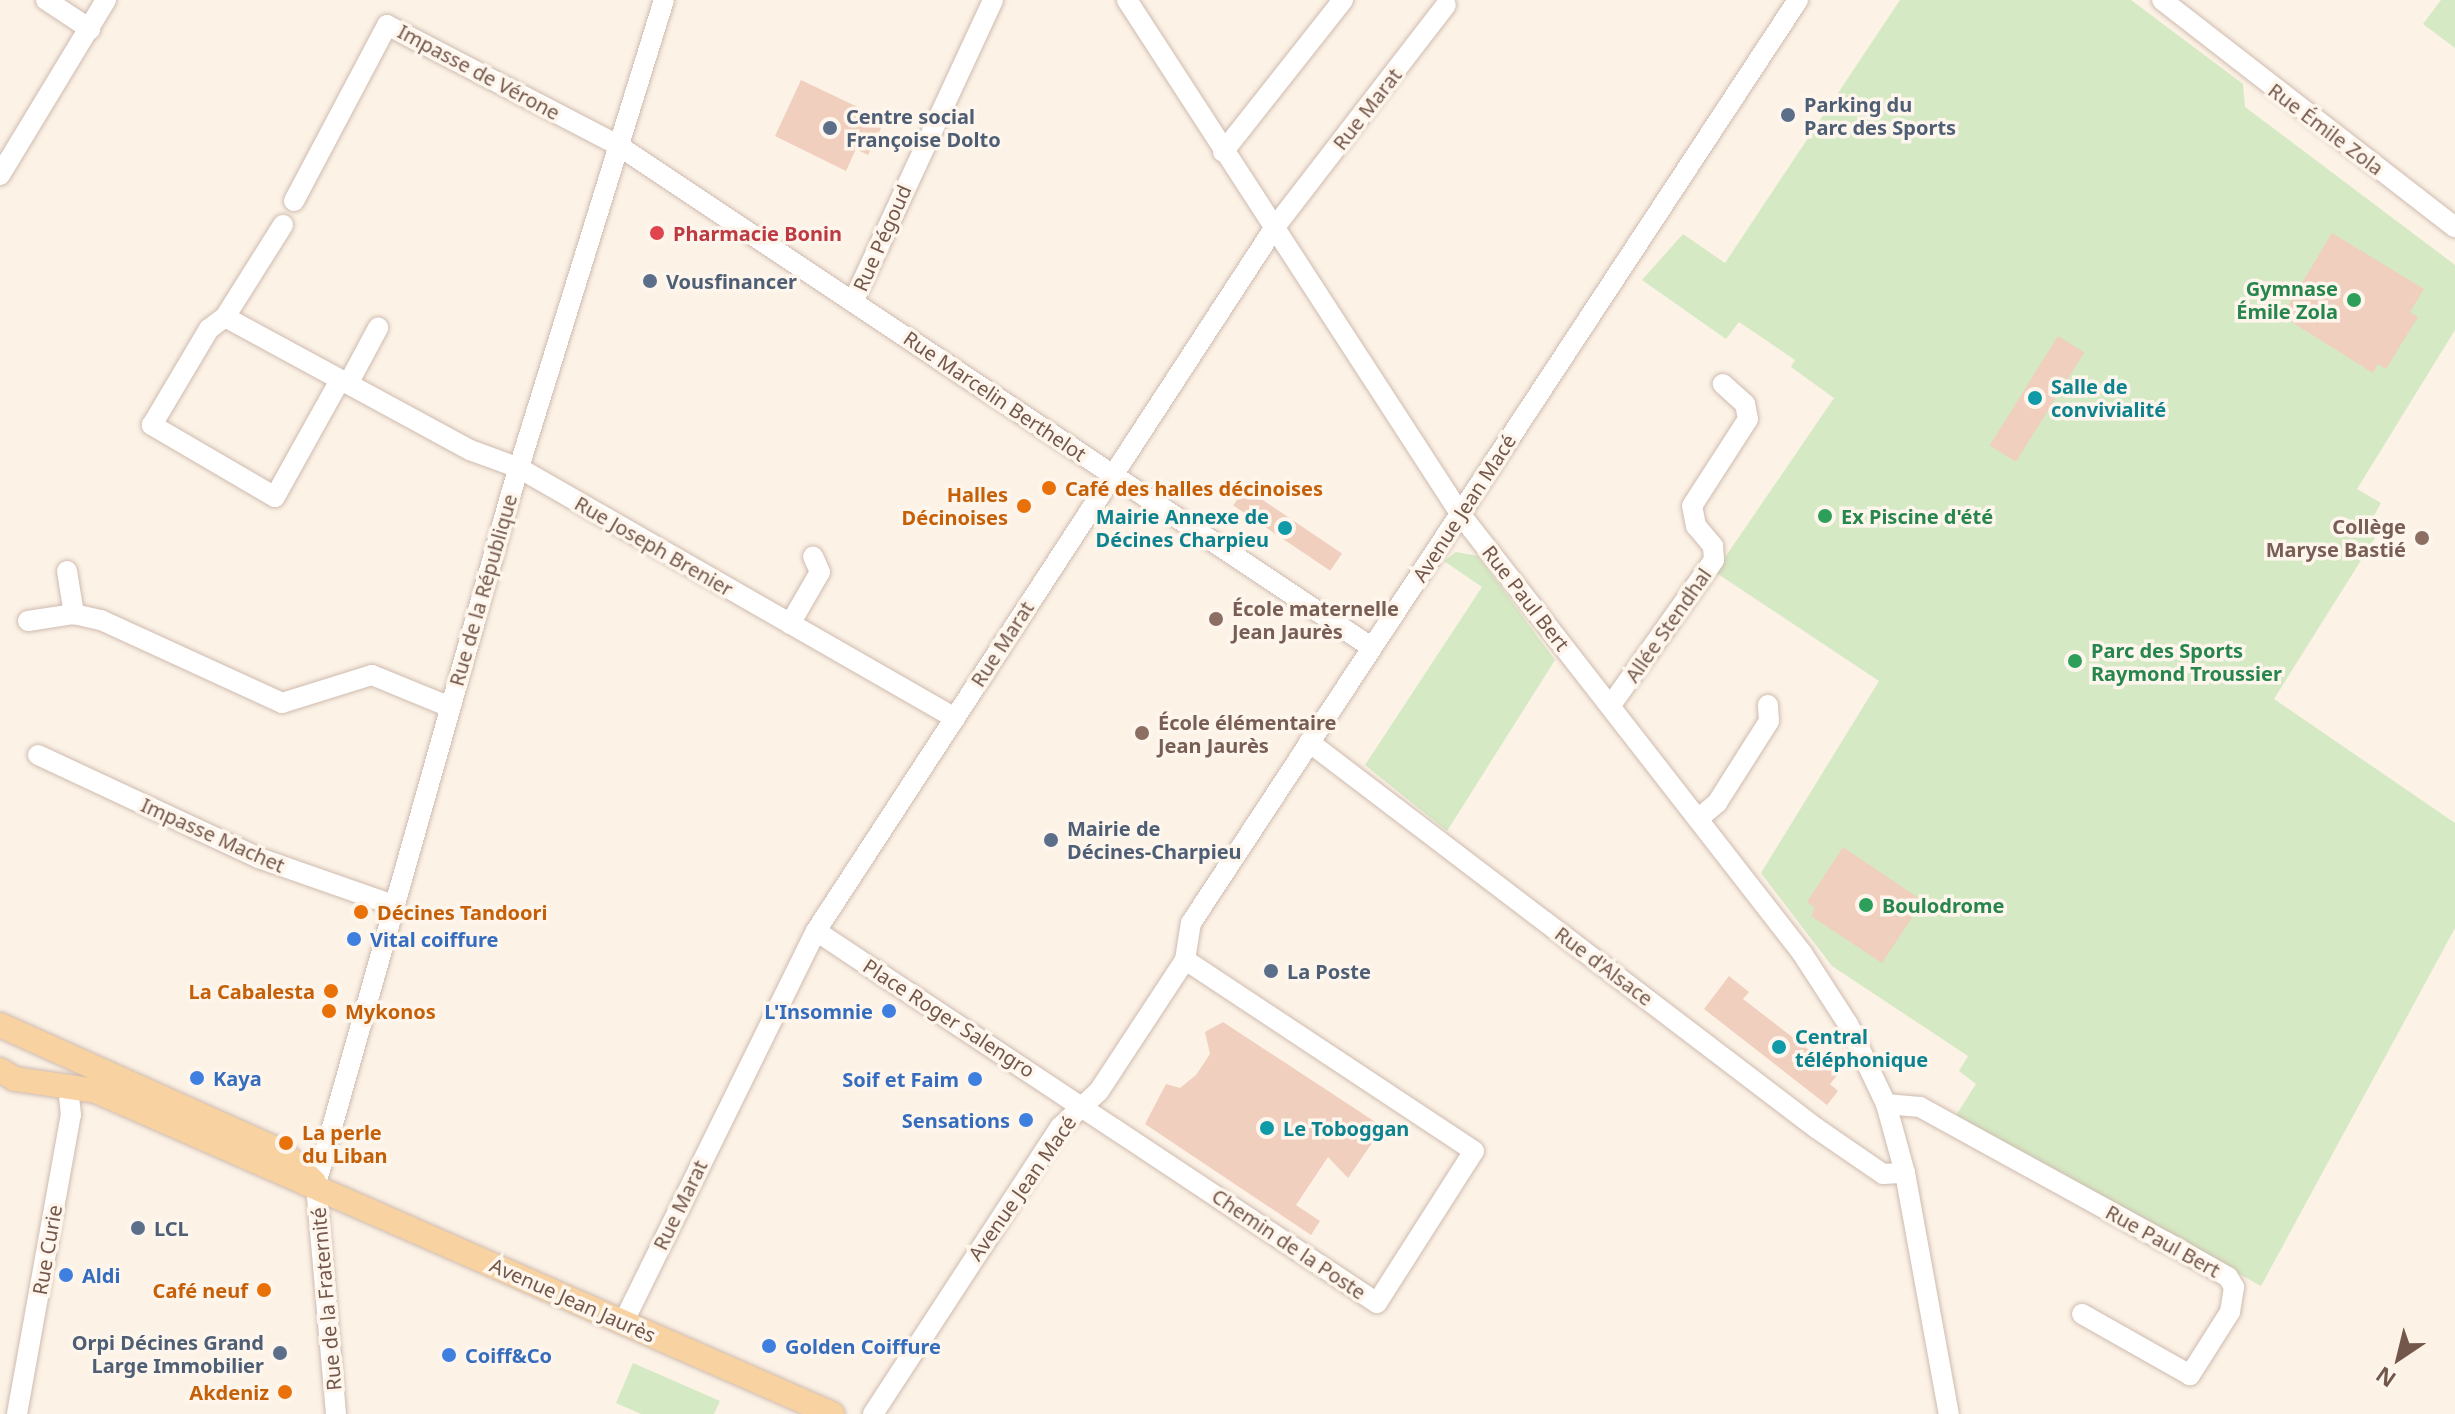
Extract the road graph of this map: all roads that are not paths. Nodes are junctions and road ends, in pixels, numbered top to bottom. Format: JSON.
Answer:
{"nodes":[{"id":1,"x":46,"y":0,"type":"edge"},
{"id":2,"x":106,"y":0,"type":"edge"},
{"id":3,"x":664,"y":0,"type":"edge"},
{"id":4,"x":993,"y":0,"type":"edge"},
{"id":5,"x":1127,"y":0,"type":"edge"},
{"id":6,"x":1343,"y":0,"type":"edge"},
{"id":7,"x":1798,"y":0,"type":"edge"},
{"id":8,"x":2162,"y":0,"type":"edge"},
{"id":9,"x":1446,"y":5,"type":"dead end"},
{"id":10,"x":90,"y":29,"type":"junction"},
{"id":11,"x":619,"y":146,"type":"junction"},
{"id":12,"x":1223,"y":152,"type":"junction"},
{"id":13,"x":0,"y":175,"type":"edge"},
{"id":14,"x":294,"y":201,"type":"dead end"},
{"id":15,"x":283,"y":225,"type":"dead end"},
{"id":16,"x":1275,"y":227,"type":"junction"},
{"id":17,"x":2455,"y":227,"type":"edge"},
{"id":18,"x":853,"y":302,"type":"junction"},
{"id":19,"x":225,"y":317,"type":"junction"},
{"id":20,"x":378,"y":328,"type":"dead end"},
{"id":21,"x":344,"y":382,"type":"junction"},
{"id":22,"x":1723,"y":384,"type":"dead end"},
{"id":23,"x":519,"y":468,"type":"junction"},
{"id":24,"x":1111,"y":474,"type":"junction"},
{"id":25,"x":1461,"y":515,"type":"junction"},
{"id":26,"x":813,"y":556,"type":"dead end"},
{"id":27,"x":67,"y":571,"type":"dead end"},
{"id":28,"x":74,"y":614,"type":"junction"},
{"id":29,"x":28,"y":621,"type":"dead end"},
{"id":30,"x":790,"y":624,"type":"junction"},
{"id":31,"x":1371,"y":647,"type":"junction"},
{"id":32,"x":1611,"y":705,"type":"junction"},
{"id":33,"x":1768,"y":705,"type":"dead end"},
{"id":34,"x":450,"y":707,"type":"junction"},
{"id":35,"x":955,"y":718,"type":"junction"},
{"id":36,"x":1309,"y":742,"type":"junction"},
{"id":37,"x":38,"y":755,"type":"dead end"},
{"id":38,"x":1698,"y":819,"type":"junction"},
{"id":39,"x":393,"y":905,"type":"junction"},
{"id":40,"x":816,"y":931,"type":"junction"},
{"id":41,"x":1185,"y":960,"type":"junction"},
{"id":42,"x":0,"y":1025,"type":"edge"},
{"id":43,"x":28,"y":1039,"type":"junction"},
{"id":44,"x":0,"y":1045,"type":"edge"},
{"id":45,"x":5,"y":1076,"type":"edge"},
{"id":46,"x":68,"y":1085,"type":"junction"},
{"id":47,"x":1886,"y":1104,"type":"junction"},
{"id":48,"x":1082,"y":1105,"type":"junction"},
{"id":49,"x":1905,"y":1173,"type":"junction"},
{"id":50,"x":316,"y":1184,"type":"junction"},
{"id":51,"x":2082,"y":1314,"type":"dead end"},
{"id":52,"x":623,"y":1323,"type":"junction"},
{"id":53,"x":17,"y":1414,"type":"edge"},
{"id":54,"x":336,"y":1414,"type":"edge"},
{"id":55,"x":832,"y":1414,"type":"edge"},
{"id":56,"x":873,"y":1414,"type":"edge"},
{"id":57,"x":1949,"y":1414,"type":"edge"}],
"edges":[{"from":1,"to":10,"type":"street"},
{"from":2,"to":10,"type":"street"},
{"from":3,"to":11,"type":"street","name":"Rue de la République"},
{"from":4,"to":18,"type":"street","name":"Rue Pégoud"},
{"from":5,"to":12,"type":"street","name":"Rue Paul Bert"},
{"from":6,"to":12,"type":"street"},
{"from":7,"to":25,"type":"street","name":"Avenue Jean Macé"},
{"from":8,"to":17,"type":"street","name":"Rue Émile Zola"},
{"from":9,"to":16,"type":"street","name":"Rue Marat"},
{"from":10,"to":13,"type":"street"},
{"from":11,"to":14,"type":"street","name":"Impasse de Vérone"},
{"from":11,"to":18,"type":"street","name":"Rue Marcelin Berthelot"},
{"from":11,"to":23,"type":"street","name":"Rue de la République"},
{"from":12,"to":16,"type":"street","name":"Rue Paul Bert"},
{"from":15,"to":19,"type":"street"},
{"from":16,"to":24,"type":"street","name":"Rue Marat"},
{"from":16,"to":25,"type":"street","name":"Rue Paul Bert"},
{"from":18,"to":24,"type":"street","name":"Rue Marcelin Berthelot"},
{"from":19,"to":21,"type":"street","name":"Rue Joseph Brenier"},
{"from":19,"to":21,"type":"street"},
{"from":20,"to":21,"type":"street"},
{"from":21,"to":23,"type":"street","name":"Rue Joseph Brenier"},
{"from":22,"to":32,"type":"street","name":"Allée Stendhal"},
{"from":23,"to":30,"type":"street","name":"Rue Joseph Brenier"},
{"from":23,"to":34,"type":"street","name":"Rue de la République"},
{"from":24,"to":31,"type":"street","name":"Rue Marcelin Berthelot"},
{"from":24,"to":35,"type":"street","name":"Rue Marat"},
{"from":25,"to":31,"type":"street","name":"Avenue Jean Macé"},
{"from":25,"to":32,"type":"street","name":"Rue Paul Bert"},
{"from":26,"to":30,"type":"street"},
{"from":27,"to":28,"type":"street"},
{"from":28,"to":29,"type":"street"},
{"from":28,"to":34,"type":"street"},
{"from":30,"to":35,"type":"street","name":"Rue Joseph Brenier"},
{"from":31,"to":36,"type":"street","name":"Avenue Jean Macé"},
{"from":32,"to":38,"type":"street","name":"Rue Paul Bert"},
{"from":33,"to":38,"type":"street"},
{"from":34,"to":39,"type":"street","name":"Rue de la République"},
{"from":35,"to":40,"type":"street","name":"Rue Marat"},
{"from":36,"to":41,"type":"street","name":"Avenue Jean Macé"},
{"from":36,"to":49,"type":"street","name":"Rue d'Alsace"},
{"from":37,"to":39,"type":"street","name":"Impasse Machet"},
{"from":38,"to":47,"type":"street","name":"Rue Paul Bert"},
{"from":39,"to":50,"type":"street","name":"Rue de la République"},
{"from":40,"to":48,"type":"street","name":"Place Roger Salengro"},
{"from":40,"to":52,"type":"street","name":"Rue Marat"},
{"from":41,"to":48,"type":"street","name":"Avenue Jean Macé"},
{"from":41,"to":48,"type":"street","name":"Chemin de la Poste"},
{"from":42,"to":43,"type":"main road","name":"Avenue Jean Jaurès"},
{"from":43,"to":44,"type":"main road"},
{"from":43,"to":50,"type":"main road","name":"Avenue Jean Jaurès"},
{"from":45,"to":46,"type":"main road","name":"Avenue Jean Jaurès"},
{"from":46,"to":50,"type":"main road","name":"Avenue Jean Jaurès"},
{"from":46,"to":53,"type":"street","name":"Rue Curie"},
{"from":47,"to":49,"type":"street","name":"Rue Paul Bert"},
{"from":47,"to":51,"type":"street","name":"Rue Paul Bert"},
{"from":48,"to":56,"type":"street","name":"Avenue Jean Macé"},
{"from":49,"to":57,"type":"street","name":"Rue Paul Bert"},
{"from":50,"to":52,"type":"main road","name":"Avenue Jean Jaurès"},
{"from":50,"to":54,"type":"street","name":"Rue de la Fraternité"},
{"from":52,"to":55,"type":"main road","name":"Avenue Jean Jaurès"}]}
